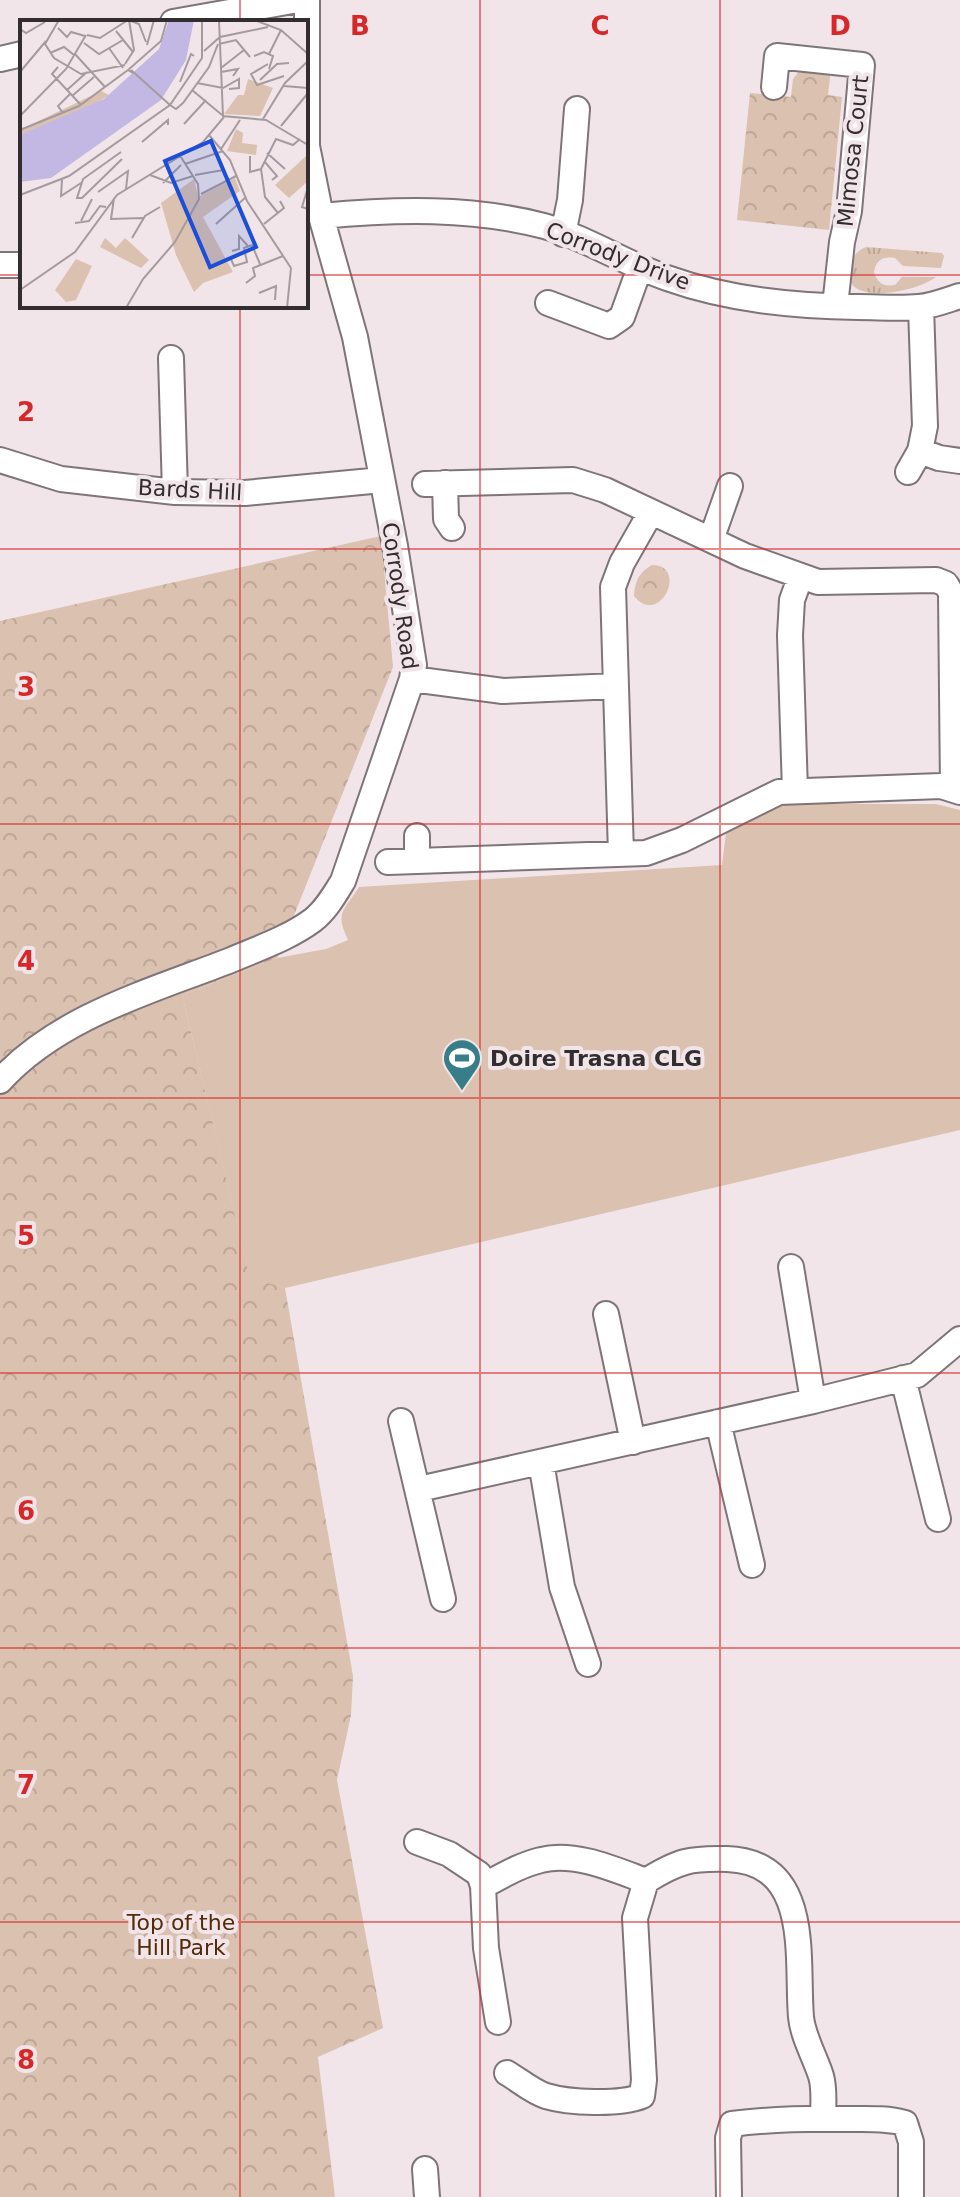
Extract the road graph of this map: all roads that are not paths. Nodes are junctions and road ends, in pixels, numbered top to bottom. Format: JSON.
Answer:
{"nodes":[{"id":1,"x":298,"y":0,"type":"edge"},
{"id":2,"x":184,"y":20,"type":"edge"},
{"id":3,"x":20,"y":54,"type":"edge"},
{"id":4,"x":0,"y":59,"type":"edge"},
{"id":5,"x":774,"y":87,"type":"dead end"},
{"id":6,"x":577,"y":109,"type":"dead end"},
{"id":7,"x":308,"y":151,"type":"edge"},
{"id":8,"x":321,"y":216,"type":"junction"},
{"id":9,"x":563,"y":234,"type":"junction"},
{"id":10,"x":640,"y":267,"type":"junction"},
{"id":11,"x":960,"y":296,"type":"edge"},
{"id":12,"x":548,"y":303,"type":"dead end"},
{"id":13,"x":835,"y":306,"type":"junction"},
{"id":14,"x":921,"y":307,"type":"junction"},
{"id":15,"x":171,"y":358,"type":"dead end"},
{"id":16,"x":0,"y":460,"type":"edge"},
{"id":17,"x":960,"y":461,"type":"edge"},
{"id":18,"x":382,"y":480,"type":"junction"},
{"id":19,"x":730,"y":486,"type":"dead end"},
{"id":20,"x":175,"y":492,"type":"junction"},
{"id":21,"x":651,"y":512,"type":"junction"},
{"id":22,"x":452,"y":528,"type":"dead end"},
{"id":23,"x":711,"y":540,"type":"junction"},
{"id":24,"x":800,"y":578,"type":"junction"},
{"id":25,"x":412,"y":679,"type":"junction"},
{"id":26,"x":616,"y":686,"type":"junction"},
{"id":27,"x":956,"y":790,"type":"edge"},
{"id":28,"x":795,"y":791,"type":"junction"},
{"id":29,"x":417,"y":836,"type":"dead end"},
{"id":30,"x":621,"y":854,"type":"junction"},
{"id":31,"x":417,"y":861,"type":"junction"},
{"id":32,"x":388,"y":862,"type":"dead end"},
{"id":33,"x":0,"y":1081,"type":"edge"},
{"id":34,"x":791,"y":1267,"type":"dead end"},
{"id":35,"x":606,"y":1314,"type":"dead end"},
{"id":36,"x":960,"y":1339,"type":"edge"},
{"id":37,"x":903,"y":1378,"type":"junction"},
{"id":38,"x":813,"y":1401,"type":"junction"},
{"id":39,"x":401,"y":1421,"type":"dead end"},
{"id":40,"x":718,"y":1422,"type":"junction"},
{"id":41,"x":633,"y":1442,"type":"junction"},
{"id":42,"x":541,"y":1462,"type":"junction"},
{"id":43,"x":419,"y":1489,"type":"junction"},
{"id":44,"x":938,"y":1519,"type":"dead end"},
{"id":45,"x":752,"y":1565,"type":"dead end"},
{"id":46,"x":443,"y":1599,"type":"dead end"},
{"id":47,"x":588,"y":1664,"type":"dead end"},
{"id":48,"x":417,"y":1842,"type":"dead end"},
{"id":49,"x":646,"y":1881,"type":"junction"},
{"id":50,"x":483,"y":1886,"type":"junction"},
{"id":51,"x":498,"y":2022,"type":"dead end"},
{"id":52,"x":507,"y":2073,"type":"dead end"},
{"id":53,"x":823,"y":2119,"type":"junction"},
{"id":54,"x":425,"y":2169,"type":"dead end"},
{"id":55,"x":427,"y":2197,"type":"edge"},
{"id":56,"x":729,"y":2197,"type":"edge"},
{"id":57,"x":911,"y":2197,"type":"edge"}],
"edges":[{"from":1,"to":2,"type":"street"},
{"from":3,"to":4,"type":"street"},
{"from":5,"to":13,"type":"street","name":"Mimosa Court"},
{"from":6,"to":9,"type":"street"},
{"from":7,"to":8,"type":"street","name":"Corrody Road"},
{"from":8,"to":9,"type":"street","name":"Corrody Drive"},
{"from":8,"to":18,"type":"street","name":"Corrody Road"},
{"from":9,"to":10,"type":"street","name":"Corrody Drive"},
{"from":10,"to":12,"type":"street"},
{"from":10,"to":13,"type":"street","name":"Corrody Drive"},
{"from":11,"to":14,"type":"street","name":"Corrody Drive"},
{"from":13,"to":14,"type":"street","name":"Corrody Drive"},
{"from":14,"to":17,"type":"street"},
{"from":15,"to":20,"type":"street"},
{"from":16,"to":20,"type":"street","name":"Bards Hill"},
{"from":18,"to":20,"type":"street","name":"Bards Hill"},
{"from":18,"to":25,"type":"street","name":"Corrody Road"},
{"from":19,"to":23,"type":"street"},
{"from":21,"to":22,"type":"street"},
{"from":21,"to":23,"type":"street"},
{"from":21,"to":26,"type":"street"},
{"from":23,"to":24,"type":"street"},
{"from":24,"to":27,"type":"street"},
{"from":24,"to":28,"type":"street"},
{"from":25,"to":26,"type":"street"},
{"from":25,"to":33,"type":"street","name":"Corrody Road"},
{"from":26,"to":30,"type":"street"},
{"from":27,"to":28,"type":"street"},
{"from":28,"to":30,"type":"street"},
{"from":29,"to":31,"type":"street"},
{"from":30,"to":31,"type":"street"},
{"from":31,"to":32,"type":"street"},
{"from":34,"to":38,"type":"street"},
{"from":35,"to":41,"type":"street"},
{"from":36,"to":37,"type":"street"},
{"from":37,"to":38,"type":"street"},
{"from":37,"to":44,"type":"street"},
{"from":38,"to":40,"type":"street"},
{"from":39,"to":43,"type":"street"},
{"from":40,"to":41,"type":"street"},
{"from":40,"to":45,"type":"street"},
{"from":41,"to":42,"type":"street"},
{"from":42,"to":43,"type":"street"},
{"from":42,"to":47,"type":"street"},
{"from":43,"to":46,"type":"street"},
{"from":48,"to":50,"type":"street"},
{"from":49,"to":50,"type":"street"},
{"from":49,"to":52,"type":"street"},
{"from":49,"to":53,"type":"street"},
{"from":50,"to":51,"type":"street"},
{"from":53,"to":56,"type":"street"},
{"from":53,"to":57,"type":"street"},
{"from":54,"to":55,"type":"street"}]}
